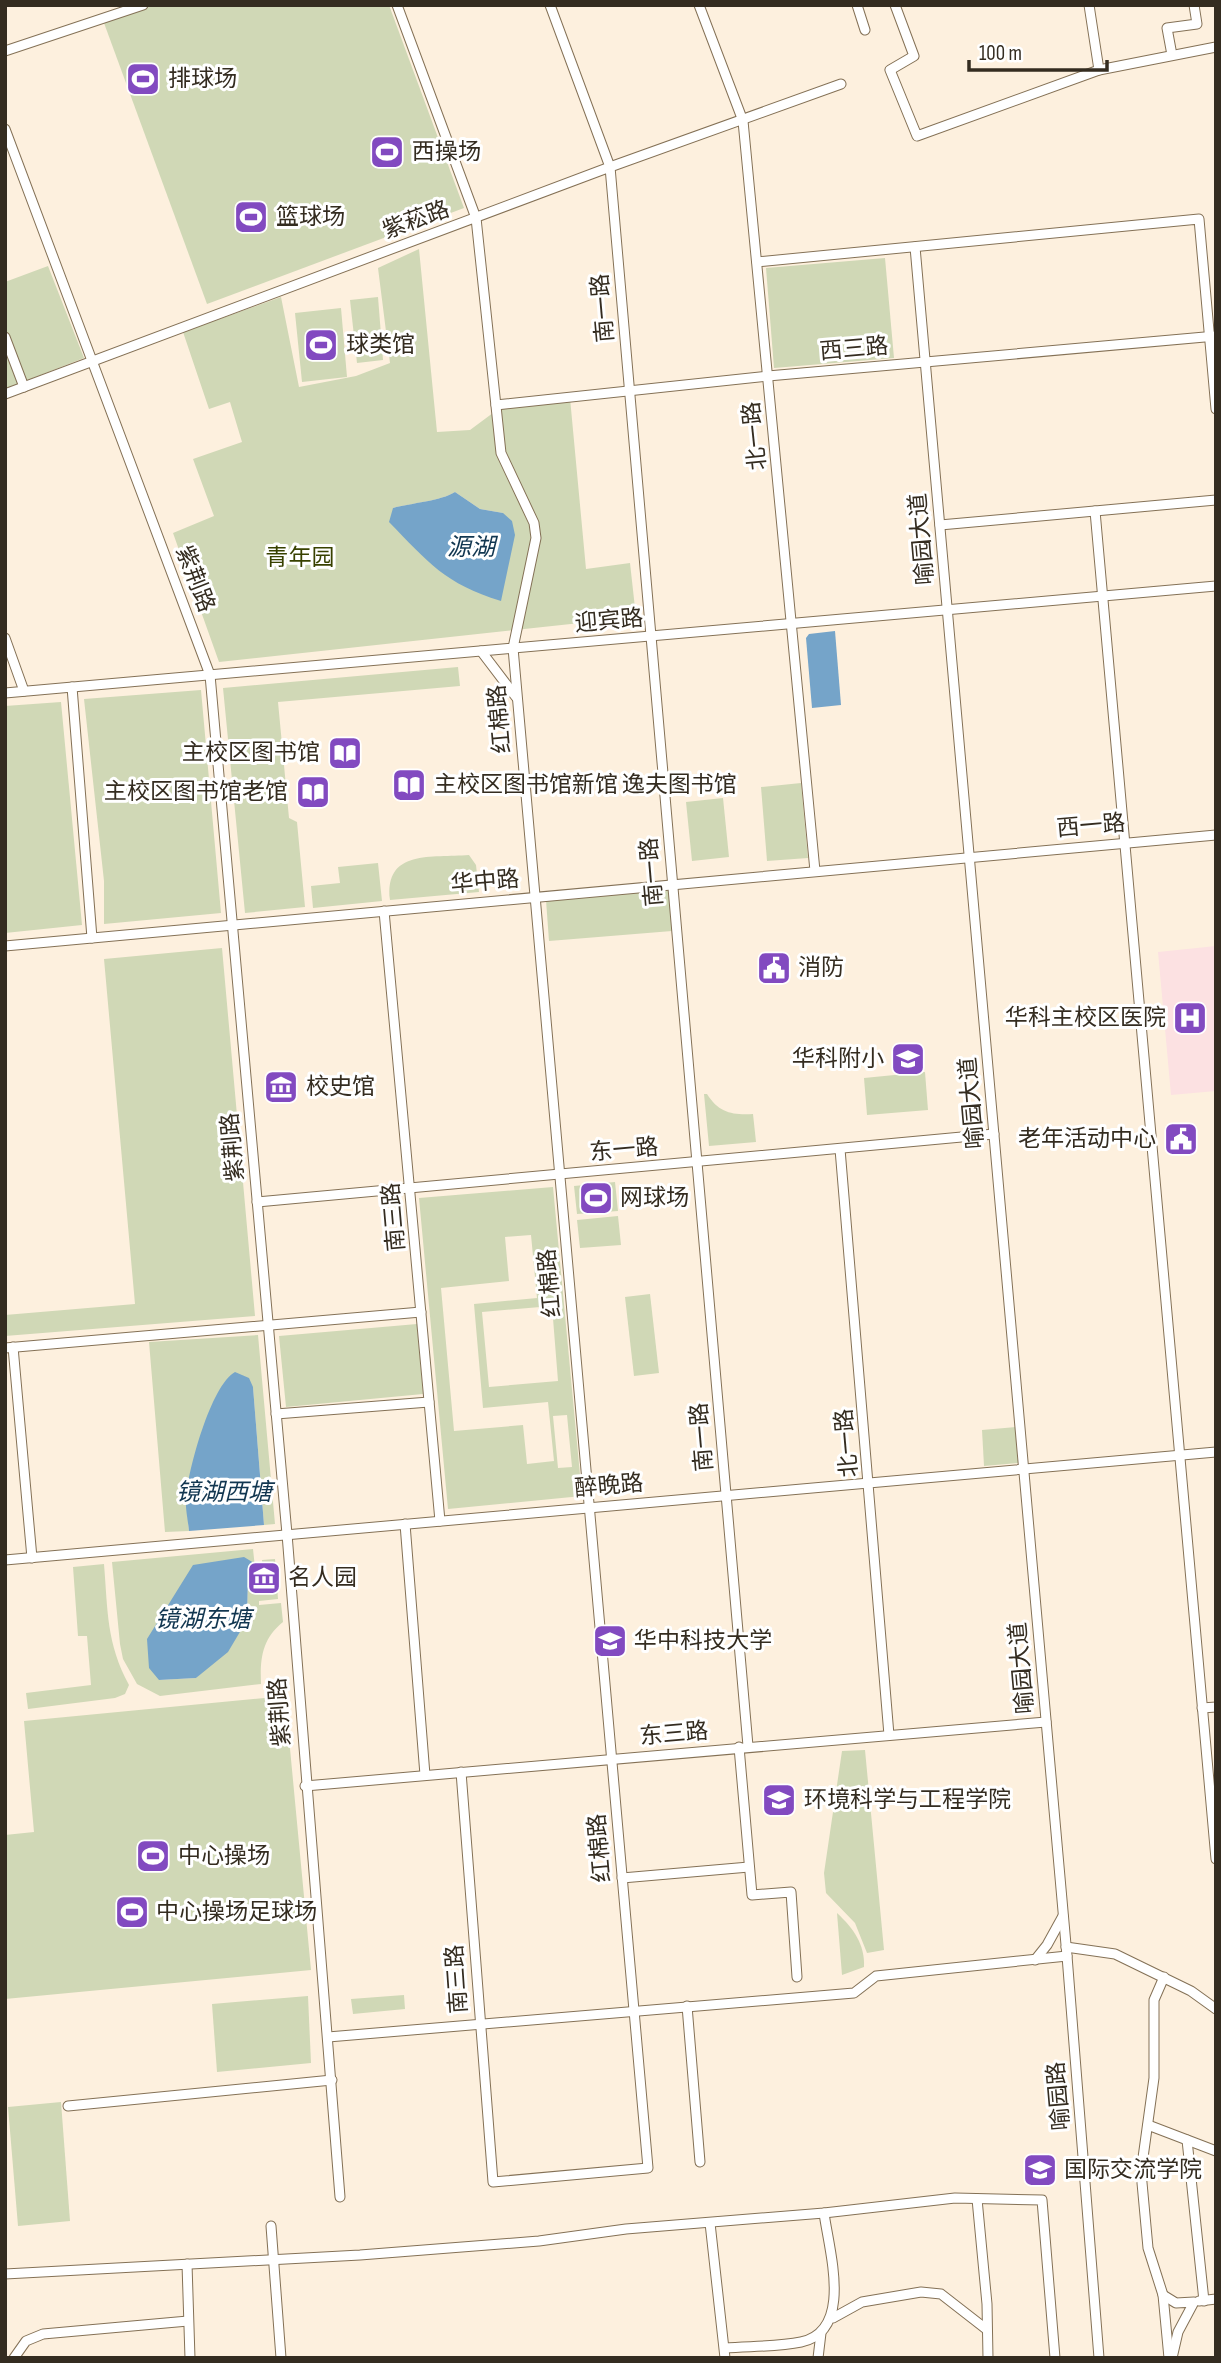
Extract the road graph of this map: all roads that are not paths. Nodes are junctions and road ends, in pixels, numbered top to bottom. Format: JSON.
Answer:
{"nodes":[{"id":1,"x":116,"y":5,"type":"edge"},
{"id":2,"x":143,"y":5,"type":"edge"},
{"id":3,"x":397,"y":5,"type":"edge"},
{"id":4,"x":550,"y":5,"type":"edge"},
{"id":5,"x":699,"y":5,"type":"edge"},
{"id":6,"x":857,"y":5,"type":"edge"},
{"id":7,"x":895,"y":5,"type":"edge"},
{"id":8,"x":1089,"y":5,"type":"edge"},
{"id":9,"x":1194,"y":5,"type":"edge"},
{"id":10,"x":111,"y":16,"type":"junction"},
{"id":11,"x":865,"y":30,"type":"dead end"},
{"id":12,"x":1216,"y":47,"type":"edge"},
{"id":13,"x":5,"y":51,"type":"edge"},
{"id":14,"x":1172,"y":55,"type":"junction"},
{"id":15,"x":1099,"y":69,"type":"junction"},
{"id":16,"x":841,"y":84,"type":"dead end"},
{"id":17,"x":743,"y":121,"type":"junction"},
{"id":18,"x":5,"y":129,"type":"edge"},
{"id":19,"x":610,"y":167,"type":"junction"},
{"id":20,"x":476,"y":218,"type":"junction"},
{"id":21,"x":915,"y":247,"type":"junction"},
{"id":22,"x":757,"y":261,"type":"junction"},
{"id":23,"x":5,"y":337,"type":"edge"},
{"id":24,"x":1212,"y":337,"type":"edge"},
{"id":25,"x":92,"y":361,"type":"junction"},
{"id":26,"x":925,"y":362,"type":"junction"},
{"id":27,"x":768,"y":376,"type":"junction"},
{"id":28,"x":24,"y":387,"type":"junction"},
{"id":29,"x":630,"y":390,"type":"junction"},
{"id":30,"x":5,"y":394,"type":"edge"},
{"id":31,"x":496,"y":405,"type":"junction"},
{"id":32,"x":1216,"y":409,"type":"edge"},
{"id":33,"x":1216,"y":500,"type":"edge"},
{"id":34,"x":1096,"y":511,"type":"junction"},
{"id":35,"x":940,"y":525,"type":"junction"},
{"id":36,"x":1216,"y":586,"type":"edge"},
{"id":37,"x":1103,"y":596,"type":"junction"},
{"id":38,"x":947,"y":610,"type":"junction"},
{"id":39,"x":793,"y":624,"type":"junction"},
{"id":40,"x":651,"y":636,"type":"junction"},
{"id":41,"x":5,"y":638,"type":"edge"},
{"id":42,"x":513,"y":648,"type":"junction"},
{"id":43,"x":481,"y":651,"type":"junction"},
{"id":44,"x":210,"y":675,"type":"junction"},
{"id":45,"x":72,"y":687,"type":"junction"},
{"id":46,"x":23,"y":691,"type":"junction"},
{"id":47,"x":5,"y":693,"type":"edge"},
{"id":48,"x":517,"y":698,"type":"junction"},
{"id":49,"x":1216,"y":835,"type":"edge"},
{"id":50,"x":1125,"y":843,"type":"junction"},
{"id":51,"x":969,"y":857,"type":"junction"},
{"id":52,"x":815,"y":871,"type":"junction"},
{"id":53,"x":673,"y":884,"type":"junction"},
{"id":54,"x":535,"y":897,"type":"junction"},
{"id":55,"x":384,"y":911,"type":"junction"},
{"id":56,"x":232,"y":925,"type":"junction"},
{"id":57,"x":92,"y":938,"type":"junction"},
{"id":58,"x":5,"y":946,"type":"edge"},
{"id":59,"x":994,"y":1134,"type":"junction"},
{"id":60,"x":840,"y":1149,"type":"junction"},
{"id":61,"x":697,"y":1163,"type":"junction"},
{"id":62,"x":560,"y":1175,"type":"junction"},
{"id":63,"x":410,"y":1188,"type":"junction"},
{"id":64,"x":257,"y":1202,"type":"junction"},
{"id":65,"x":422,"y":1312,"type":"junction"},
{"id":66,"x":268,"y":1326,"type":"junction"},
{"id":67,"x":9,"y":1347,"type":"edge"},
{"id":68,"x":429,"y":1402,"type":"junction"},
{"id":69,"x":276,"y":1414,"type":"junction"},
{"id":70,"x":1216,"y":1452,"type":"edge"},
{"id":71,"x":1180,"y":1455,"type":"junction"},
{"id":72,"x":1024,"y":1469,"type":"junction"},
{"id":73,"x":870,"y":1483,"type":"junction"},
{"id":74,"x":726,"y":1495,"type":"junction"},
{"id":75,"x":590,"y":1507,"type":"junction"},
{"id":76,"x":440,"y":1521,"type":"junction"},
{"id":77,"x":405,"y":1524,"type":"junction"},
{"id":78,"x":287,"y":1534,"type":"junction"},
{"id":79,"x":32,"y":1558,"type":"junction"},
{"id":80,"x":5,"y":1560,"type":"edge"},
{"id":81,"x":1216,"y":1707,"type":"edge"},
{"id":82,"x":1202,"y":1708,"type":"junction"},
{"id":83,"x":1046,"y":1722,"type":"junction"},
{"id":84,"x":889,"y":1735,"type":"junction"},
{"id":85,"x":744,"y":1747,"type":"junction"},
{"id":86,"x":611,"y":1759,"type":"junction"},
{"id":87,"x":461,"y":1772,"type":"junction"},
{"id":88,"x":425,"y":1775,"type":"junction"},
{"id":89,"x":305,"y":1786,"type":"junction"},
{"id":90,"x":1216,"y":1859,"type":"edge"},
{"id":91,"x":749,"y":1867,"type":"junction"},
{"id":92,"x":622,"y":1878,"type":"junction"},
{"id":93,"x":1063,"y":1914,"type":"junction"},
{"id":94,"x":1067,"y":1952,"type":"junction"},
{"id":95,"x":1035,"y":1960,"type":"junction"},
{"id":96,"x":797,"y":1977,"type":"dead end"},
{"id":97,"x":1164,"y":1977,"type":"junction"},
{"id":98,"x":687,"y":2006,"type":"junction"},
{"id":99,"x":1216,"y":2009,"type":"edge"},
{"id":100,"x":635,"y":2010,"type":"junction"},
{"id":101,"x":480,"y":2025,"type":"junction"},
{"id":102,"x":328,"y":2037,"type":"junction"},
{"id":103,"x":332,"y":2080,"type":"junction"},
{"id":104,"x":68,"y":2106,"type":"dead end"},
{"id":105,"x":1148,"y":2125,"type":"junction"},
{"id":106,"x":1187,"y":2140,"type":"junction"},
{"id":107,"x":1216,"y":2151,"type":"edge"},
{"id":108,"x":701,"y":2162,"type":"dead end"},
{"id":109,"x":493,"y":2182,"type":"joint"},
{"id":110,"x":340,"y":2197,"type":"dead end"},
{"id":111,"x":977,"y":2199,"type":"junction"},
{"id":112,"x":824,"y":2213,"type":"junction"},
{"id":113,"x":710,"y":2222,"type":"junction"},
{"id":114,"x":271,"y":2226,"type":"dead end"},
{"id":115,"x":274,"y":2260,"type":"junction"},
{"id":116,"x":187,"y":2264,"type":"junction"},
{"id":117,"x":5,"y":2274,"type":"edge"},
{"id":118,"x":1163,"y":2295,"type":"junction"},
{"id":119,"x":1216,"y":2300,"type":"edge"},
{"id":120,"x":1199,"y":2301,"type":"junction"},
{"id":121,"x":833,"y":2318,"type":"junction"},
{"id":122,"x":188,"y":2321,"type":"junction"},
{"id":123,"x":986,"y":2329,"type":"junction"},
{"id":124,"x":821,"y":2333,"type":"junction"},
{"id":125,"x":725,"y":2353,"type":"edge"},
{"id":126,"x":14,"y":2358,"type":"edge"},
{"id":127,"x":190,"y":2358,"type":"edge"},
{"id":128,"x":282,"y":2358,"type":"edge"},
{"id":129,"x":817,"y":2358,"type":"edge"},
{"id":130,"x":988,"y":2358,"type":"edge"},
{"id":131,"x":1055,"y":2358,"type":"edge"},
{"id":132,"x":1099,"y":2358,"type":"edge"},
{"id":133,"x":1170,"y":2358,"type":"edge"}],
"edges":[{"from":1,"to":10,"type":"street"},
{"from":2,"to":10,"type":"street"},
{"from":3,"to":20,"type":"street","name":"红棉路"},
{"from":4,"to":19,"type":"street","name":"南一路"},
{"from":5,"to":17,"type":"street","name":"北一路"},
{"from":6,"to":11,"type":"street"},
{"from":7,"to":15,"type":"street"},
{"from":8,"to":15,"type":"street"},
{"from":9,"to":14,"type":"street"},
{"from":10,"to":13,"type":"street"},
{"from":12,"to":14,"type":"street"},
{"from":14,"to":15,"type":"street"},
{"from":16,"to":17,"type":"street","name":"紫菘路"},
{"from":17,"to":19,"type":"street","name":"紫菘路"},
{"from":17,"to":22,"type":"street","name":"北一路"},
{"from":18,"to":25,"type":"street","name":"紫荆路"},
{"from":19,"to":20,"type":"street","name":"紫菘路"},
{"from":19,"to":29,"type":"street","name":"南一路"},
{"from":20,"to":25,"type":"street","name":"紫菘路"},
{"from":20,"to":31,"type":"street","name":"红棉路"},
{"from":21,"to":22,"type":"street"},
{"from":21,"to":24,"type":"street"},
{"from":21,"to":26,"type":"street","name":"喻园大道"},
{"from":22,"to":27,"type":"street","name":"北一路"},
{"from":23,"to":28,"type":"street"},
{"from":24,"to":26,"type":"street","name":"西三路"},
{"from":24,"to":32,"type":"street"},
{"from":25,"to":28,"type":"street","name":"紫菘路"},
{"from":25,"to":44,"type":"street","name":"紫荆路"},
{"from":26,"to":27,"type":"street","name":"西三路"},
{"from":26,"to":35,"type":"street","name":"喻园大道"},
{"from":27,"to":29,"type":"street","name":"西三路"},
{"from":27,"to":39,"type":"street","name":"北一路"},
{"from":28,"to":30,"type":"street","name":"紫菘路"},
{"from":29,"to":31,"type":"street","name":"西三路"},
{"from":29,"to":40,"type":"street","name":"南一路"},
{"from":31,"to":42,"type":"street","name":"红棉路"},
{"from":33,"to":34,"type":"street"},
{"from":34,"to":35,"type":"street"},
{"from":34,"to":37,"type":"street"},
{"from":35,"to":38,"type":"street","name":"喻园大道"},
{"from":36,"to":37,"type":"street","name":"迎宾路"},
{"from":37,"to":38,"type":"street","name":"迎宾路"},
{"from":37,"to":50,"type":"street"},
{"from":38,"to":39,"type":"street","name":"迎宾路"},
{"from":38,"to":51,"type":"street","name":"喻园大道"},
{"from":39,"to":40,"type":"street","name":"迎宾路"},
{"from":39,"to":52,"type":"street","name":"北一路"},
{"from":40,"to":42,"type":"street","name":"迎宾路"},
{"from":40,"to":53,"type":"street","name":"南一路"},
{"from":41,"to":46,"type":"street"},
{"from":42,"to":43,"type":"street","name":"迎宾路"},
{"from":42,"to":48,"type":"street","name":"红棉路"},
{"from":43,"to":44,"type":"street","name":"迎宾路"},
{"from":43,"to":48,"type":"street"},
{"from":44,"to":45,"type":"street","name":"迎宾路"},
{"from":44,"to":56,"type":"street","name":"紫荆路"},
{"from":45,"to":46,"type":"street","name":"迎宾路"},
{"from":45,"to":57,"type":"street"},
{"from":46,"to":47,"type":"street","name":"迎宾路"},
{"from":48,"to":54,"type":"street","name":"红棉路"},
{"from":49,"to":50,"type":"street","name":"西一路"},
{"from":50,"to":51,"type":"street","name":"西一路"},
{"from":50,"to":71,"type":"street"},
{"from":51,"to":52,"type":"street","name":"华中路"},
{"from":51,"to":59,"type":"street","name":"喻园大道"},
{"from":52,"to":53,"type":"street","name":"华中路"},
{"from":53,"to":54,"type":"street","name":"华中路"},
{"from":53,"to":61,"type":"street","name":"南一路"},
{"from":54,"to":55,"type":"street","name":"华中路"},
{"from":54,"to":62,"type":"street","name":"红棉路"},
{"from":55,"to":56,"type":"street","name":"华中路"},
{"from":55,"to":63,"type":"street","name":"南三路"},
{"from":56,"to":57,"type":"street","name":"华中路"},
{"from":56,"to":64,"type":"street","name":"紫荆路"},
{"from":57,"to":58,"type":"street","name":"华中路"},
{"from":59,"to":60,"type":"street","name":"东一路"},
{"from":59,"to":72,"type":"street","name":"喻园大道"},
{"from":60,"to":61,"type":"street","name":"东一路"},
{"from":60,"to":73,"type":"street","name":"北一路"},
{"from":61,"to":62,"type":"street","name":"东一路"},
{"from":61,"to":74,"type":"street","name":"南一路"},
{"from":62,"to":63,"type":"street","name":"东一路"},
{"from":62,"to":75,"type":"street","name":"红棉路"},
{"from":63,"to":64,"type":"street","name":"东一路"},
{"from":63,"to":65,"type":"street","name":"南三路"},
{"from":64,"to":66,"type":"street","name":"紫荆路"},
{"from":65,"to":66,"type":"street"},
{"from":65,"to":68,"type":"street","name":"南三路"},
{"from":66,"to":67,"type":"street"},
{"from":66,"to":69,"type":"street","name":"紫荆路"},
{"from":67,"to":79,"type":"street"},
{"from":68,"to":69,"type":"street"},
{"from":68,"to":76,"type":"street","name":"南三路"},
{"from":69,"to":78,"type":"street","name":"紫荆路"},
{"from":70,"to":71,"type":"street","name":"醉晚路"},
{"from":71,"to":72,"type":"street","name":"醉晚路"},
{"from":71,"to":82,"type":"street"},
{"from":72,"to":73,"type":"street","name":"醉晚路"},
{"from":72,"to":83,"type":"street","name":"喻园大道"},
{"from":73,"to":74,"type":"street","name":"醉晚路"},
{"from":73,"to":84,"type":"street","name":"北一路"},
{"from":74,"to":75,"type":"street","name":"醉晚路"},
{"from":74,"to":85,"type":"street","name":"南一路"},
{"from":75,"to":76,"type":"street","name":"醉晚路"},
{"from":75,"to":86,"type":"street","name":"红棉路"},
{"from":76,"to":77,"type":"street","name":"醉晚路"},
{"from":77,"to":78,"type":"street","name":"醉晚路"},
{"from":77,"to":88,"type":"street"},
{"from":78,"to":79,"type":"street","name":"醉晚路"},
{"from":78,"to":89,"type":"street","name":"紫荆路"},
{"from":79,"to":80,"type":"street","name":"醉晚路"},
{"from":81,"to":82,"type":"street"},
{"from":82,"to":90,"type":"street"},
{"from":83,"to":84,"type":"street","name":"东三路"},
{"from":83,"to":93,"type":"street","name":"喻园大道"},
{"from":84,"to":85,"type":"street","name":"东三路"},
{"from":85,"to":86,"type":"street","name":"东三路"},
{"from":85,"to":91,"type":"street","name":"南一路"},
{"from":86,"to":87,"type":"street","name":"东三路"},
{"from":86,"to":92,"type":"street","name":"红棉路"},
{"from":87,"to":88,"type":"street","name":"东三路"},
{"from":87,"to":101,"type":"street","name":"南三路"},
{"from":88,"to":89,"type":"street","name":"东三路"},
{"from":89,"to":102,"type":"street","name":"紫荆路"},
{"from":91,"to":92,"type":"street"},
{"from":91,"to":96,"type":"street","name":"南一路"},
{"from":92,"to":100,"type":"street","name":"红棉路"},
{"from":93,"to":94,"type":"street","name":"喻园大道"},
{"from":93,"to":95,"type":"street"},
{"from":94,"to":95,"type":"street"},
{"from":94,"to":97,"type":"street"},
{"from":94,"to":132,"type":"street","name":"喻园路"},
{"from":95,"to":98,"type":"street"},
{"from":97,"to":99,"type":"street"},
{"from":97,"to":105,"type":"street"},
{"from":98,"to":100,"type":"street"},
{"from":98,"to":108,"type":"street"},
{"from":100,"to":101,"type":"street"},
{"from":100,"to":109,"type":"street","name":"红棉路"},
{"from":101,"to":102,"type":"street"},
{"from":101,"to":109,"type":"street","name":"南三路"},
{"from":102,"to":103,"type":"street","name":"紫荆路"},
{"from":103,"to":104,"type":"street"},
{"from":103,"to":110,"type":"street","name":"紫荆路"},
{"from":105,"to":106,"type":"street"},
{"from":105,"to":118,"type":"street"},
{"from":106,"to":107,"type":"street"},
{"from":106,"to":120,"type":"street"},
{"from":111,"to":112,"type":"street"},
{"from":111,"to":123,"type":"street"},
{"from":111,"to":131,"type":"street"},
{"from":112,"to":113,"type":"street"},
{"from":112,"to":121,"type":"street"},
{"from":113,"to":115,"type":"street"},
{"from":113,"to":125,"type":"street"},
{"from":114,"to":115,"type":"street"},
{"from":115,"to":116,"type":"street"},
{"from":115,"to":128,"type":"street"},
{"from":116,"to":117,"type":"street"},
{"from":116,"to":122,"type":"street"},
{"from":118,"to":120,"type":"street"},
{"from":118,"to":133,"type":"street"},
{"from":119,"to":120,"type":"street"},
{"from":120,"to":133,"type":"street"},
{"from":121,"to":123,"type":"street"},
{"from":121,"to":124,"type":"street"},
{"from":122,"to":126,"type":"street"},
{"from":122,"to":127,"type":"street"},
{"from":123,"to":130,"type":"street"},
{"from":124,"to":125,"type":"street"},
{"from":124,"to":129,"type":"street"}]}
